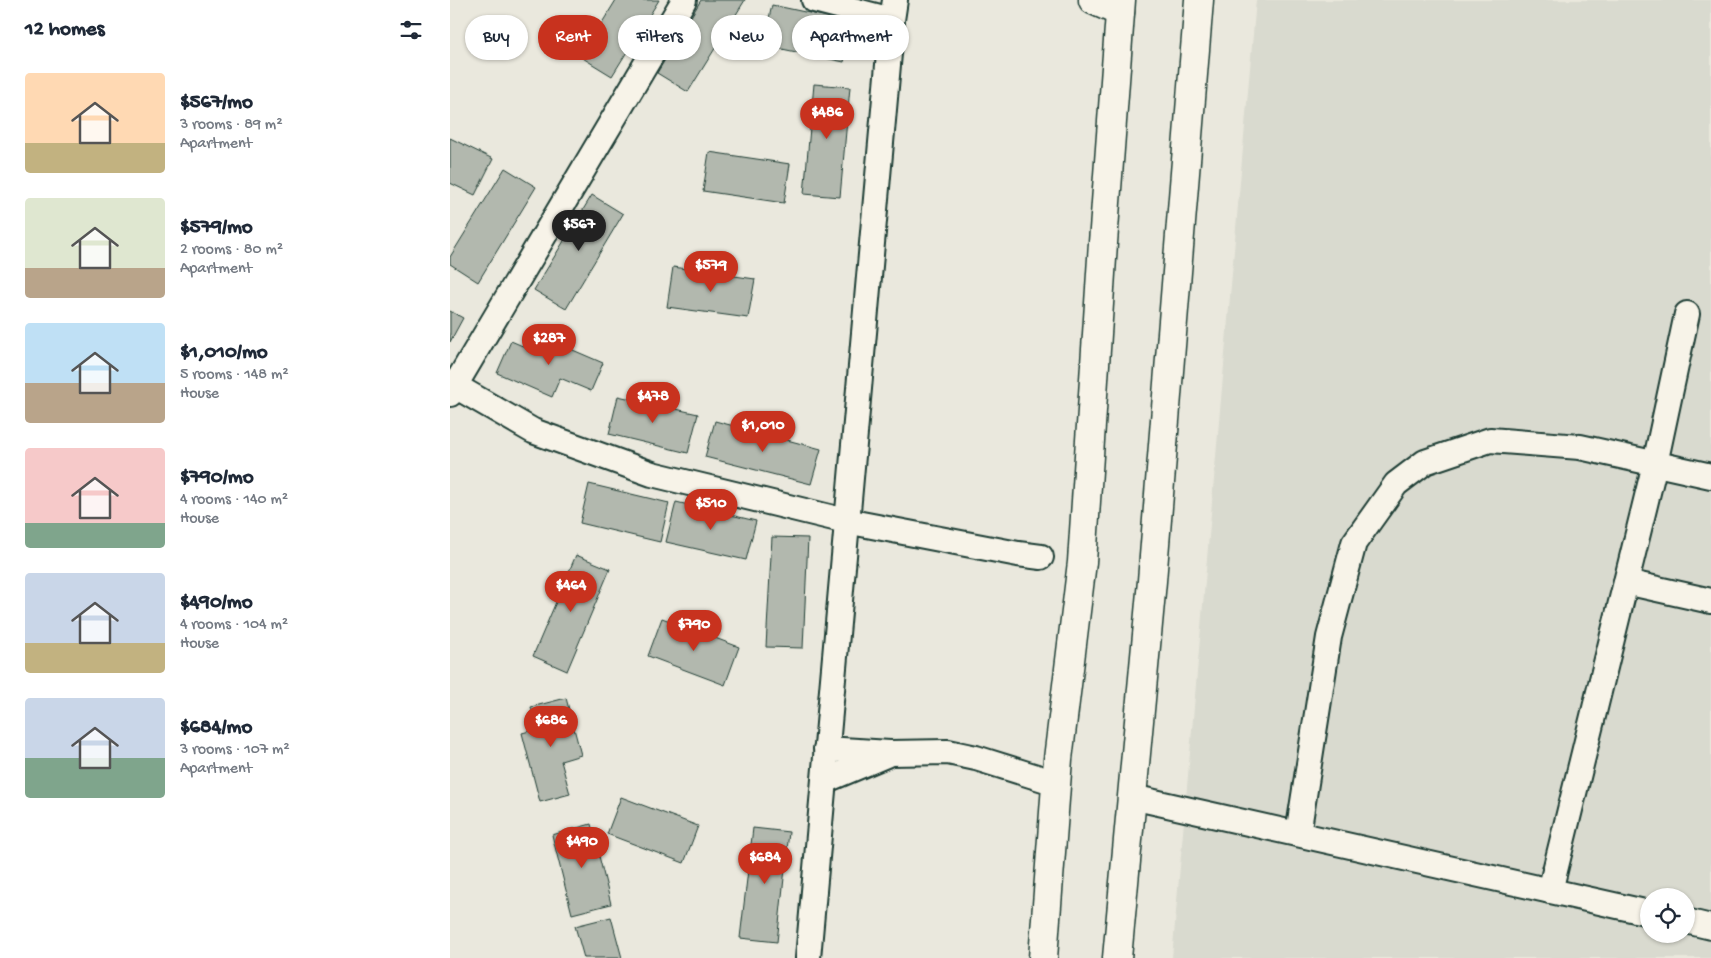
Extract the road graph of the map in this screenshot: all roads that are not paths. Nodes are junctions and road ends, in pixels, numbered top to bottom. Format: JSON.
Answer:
{"nodes":[{"id":1,"x":684,"y":0,"type":"edge"},
{"id":2,"x":814,"y":0,"type":"edge"},
{"id":3,"x":1093,"y":0,"type":"edge"},
{"id":4,"x":1199,"y":0,"type":"edge"},
{"id":5,"x":1120,"y":6,"type":"edge"},
{"id":6,"x":894,"y":10,"type":"edge"},
{"id":7,"x":1688,"y":314,"type":"dead end"},
{"id":8,"x":452,"y":388,"type":"edge"},
{"id":9,"x":1655,"y":464,"type":"junction"},
{"id":10,"x":1711,"y":476,"type":"edge"},
{"id":11,"x":846,"y":521,"type":"junction"},
{"id":12,"x":1041,"y":556,"type":"dead end"},
{"id":13,"x":1626,"y":582,"type":"junction"},
{"id":14,"x":1711,"y":601,"type":"edge"},
{"id":15,"x":826,"y":749,"type":"junction"},
{"id":16,"x":890,"y":753,"type":"junction"},
{"id":17,"x":824,"y":781,"type":"junction"},
{"id":18,"x":1056,"y":783,"type":"junction"},
{"id":19,"x":1132,"y":797,"type":"junction"},
{"id":20,"x":1298,"y":834,"type":"junction"},
{"id":21,"x":1550,"y":891,"type":"junction"},
{"id":22,"x":1640,"y":911,"type":"edge"},
{"id":23,"x":1695,"y":923,"type":"edge"},
{"id":24,"x":1711,"y":927,"type":"edge"},
{"id":25,"x":808,"y":958,"type":"edge"},
{"id":26,"x":1043,"y":958,"type":"edge"},
{"id":27,"x":1117,"y":958,"type":"edge"}],
"edges":[{"from":1,"to":8,"type":"street"},
{"from":2,"to":6,"type":"street"},
{"from":3,"to":5,"type":"main road"},
{"from":4,"to":19,"type":"main road"},
{"from":5,"to":18,"type":"main road"},
{"from":6,"to":11,"type":"street"},
{"from":7,"to":9,"type":"street"},
{"from":8,"to":11,"type":"street"},
{"from":9,"to":10,"type":"street"},
{"from":9,"to":13,"type":"street"},
{"from":9,"to":20,"type":"street"},
{"from":11,"to":12,"type":"street"},
{"from":11,"to":15,"type":"street"},
{"from":13,"to":14,"type":"street"},
{"from":13,"to":21,"type":"street"},
{"from":15,"to":16,"type":"street"},
{"from":15,"to":17,"type":"street"},
{"from":16,"to":17,"type":"street"},
{"from":16,"to":18,"type":"street"},
{"from":17,"to":25,"type":"street"},
{"from":18,"to":26,"type":"main road"},
{"from":19,"to":20,"type":"street"},
{"from":19,"to":27,"type":"main road"},
{"from":20,"to":21,"type":"street"},
{"from":21,"to":22,"type":"street"},
{"from":23,"to":24,"type":"street"}]}
